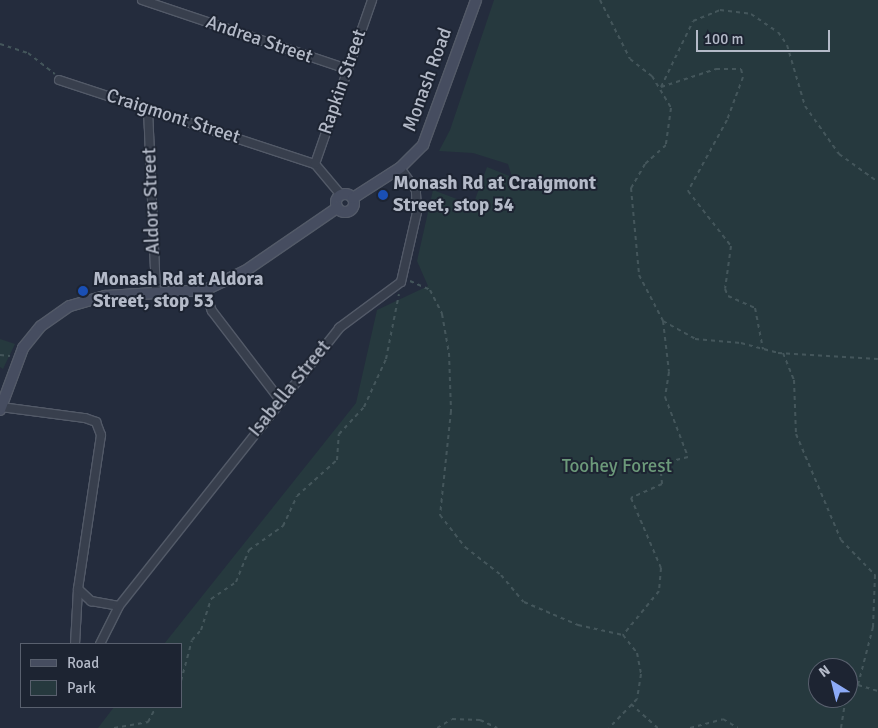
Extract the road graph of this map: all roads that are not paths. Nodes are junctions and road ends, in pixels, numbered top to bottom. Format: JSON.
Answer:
{"nodes":[{"id":1,"x":142,"y":0,"type":"edge"},
{"id":2,"x":372,"y":0,"type":"edge"},
{"id":3,"x":476,"y":0,"type":"edge"},
{"id":4,"x":347,"y":69,"type":"junction"},
{"id":5,"x":58,"y":80,"type":"road end"},
{"id":6,"x":148,"y":108,"type":"junction"},
{"id":7,"x":315,"y":164,"type":"junction"},
{"id":8,"x":400,"y":168,"type":"junction"},
{"id":9,"x":341,"y":195,"type":"junction"},
{"id":10,"x":353,"y":198,"type":"junction"},
{"id":11,"x":337,"y":208,"type":"junction"},
{"id":12,"x":205,"y":290,"type":"junction"},
{"id":13,"x":156,"y":294,"type":"junction"},
{"id":14,"x":280,"y":400,"type":"junction"},
{"id":15,"x":1,"y":408,"type":"edge"},
{"id":16,"x":78,"y":589,"type":"junction"},
{"id":17,"x":119,"y":606,"type":"junction"},
{"id":18,"x":75,"y":643,"type":"edge"},
{"id":19,"x":100,"y":643,"type":"edge"}],
"edges":[{"from":1,"to":4,"type":"street","name":"Andrea Street"},
{"from":2,"to":4,"type":"street","name":"Rapkin Street"},
{"from":3,"to":8,"type":"street","name":"Monash Road"},
{"from":4,"to":7,"type":"street","name":"Rapkin Street"},
{"from":5,"to":6,"type":"street","name":"Craigmont Street"},
{"from":6,"to":7,"type":"street","name":"Craigmont Street"},
{"from":6,"to":13,"type":"street","name":"Aldora Street"},
{"from":7,"to":9,"type":"street"},
{"from":8,"to":10,"type":"street","name":"Monash Road"},
{"from":8,"to":14,"type":"street","name":"Isabella Street"},
{"from":9,"to":10,"type":"street"},
{"from":9,"to":11,"type":"street"},
{"from":10,"to":11,"type":"street","name":"Monash Road"},
{"from":11,"to":12,"type":"street","name":"Monash Road"},
{"from":12,"to":13,"type":"street","name":"Monash Road"},
{"from":12,"to":14,"type":"street"},
{"from":13,"to":15,"type":"street","name":"Monash Road"},
{"from":14,"to":17,"type":"street","name":"Isabella Street"},
{"from":15,"to":16,"type":"street"},
{"from":16,"to":17,"type":"street"},
{"from":16,"to":18,"type":"street"},
{"from":17,"to":19,"type":"street","name":"Isabella Street"}]}
